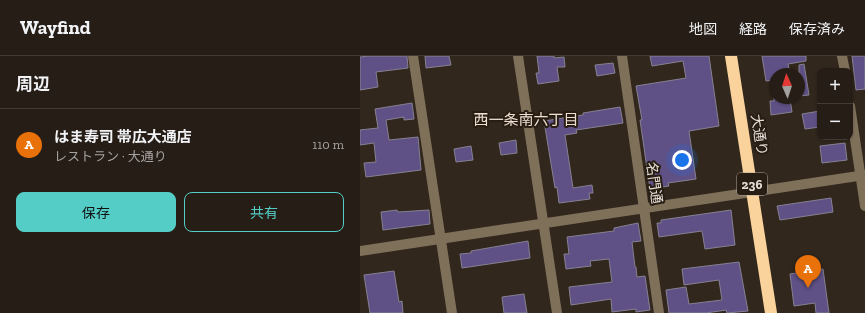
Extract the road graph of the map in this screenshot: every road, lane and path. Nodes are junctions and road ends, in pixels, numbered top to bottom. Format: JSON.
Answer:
{"nodes":[{"id":1,"x":413,"y":56,"type":"edge"},
{"id":2,"x":518,"y":56,"type":"edge"},
{"id":3,"x":622,"y":56,"type":"edge"},
{"id":4,"x":731,"y":56,"type":"edge"},
{"id":5,"x":842,"y":56,"type":"edge"},
{"id":6,"x":844,"y":68,"type":"edge"},
{"id":7,"x":853,"y":122,"type":"edge"},
{"id":8,"x":863,"y":175,"type":"edge"},
{"id":9,"x":753,"y":191,"type":"junction"},
{"id":10,"x":865,"y":206,"type":"edge"},
{"id":11,"x":643,"y":208,"type":"junction"},
{"id":12,"x":542,"y":223,"type":"junction"},
{"id":13,"x":441,"y":239,"type":"junction"},
{"id":14,"x":360,"y":251,"type":"edge"},
{"id":15,"x":452,"y":313,"type":"edge"},
{"id":16,"x":557,"y":313,"type":"edge"},
{"id":17,"x":659,"y":313,"type":"edge"},
{"id":18,"x":771,"y":313,"type":"edge"}],
"edges":[{"from":1,"to":13,"type":"street"},
{"from":2,"to":12,"type":"street"},
{"from":3,"to":11,"type":"street","name":"名門通"},
{"from":4,"to":9,"type":"highway","name":"大通り","number":"236"},
{"from":5,"to":6,"type":"street"},
{"from":7,"to":8,"type":"street"},
{"from":8,"to":9,"type":"street"},
{"from":8,"to":10,"type":"street"},
{"from":9,"to":11,"type":"street"},
{"from":9,"to":18,"type":"highway","name":"大通り","number":"236"},
{"from":11,"to":12,"type":"street"},
{"from":11,"to":17,"type":"street","name":"名門通"},
{"from":12,"to":13,"type":"street"},
{"from":12,"to":16,"type":"street"},
{"from":13,"to":14,"type":"street"},
{"from":13,"to":15,"type":"street"}]}
